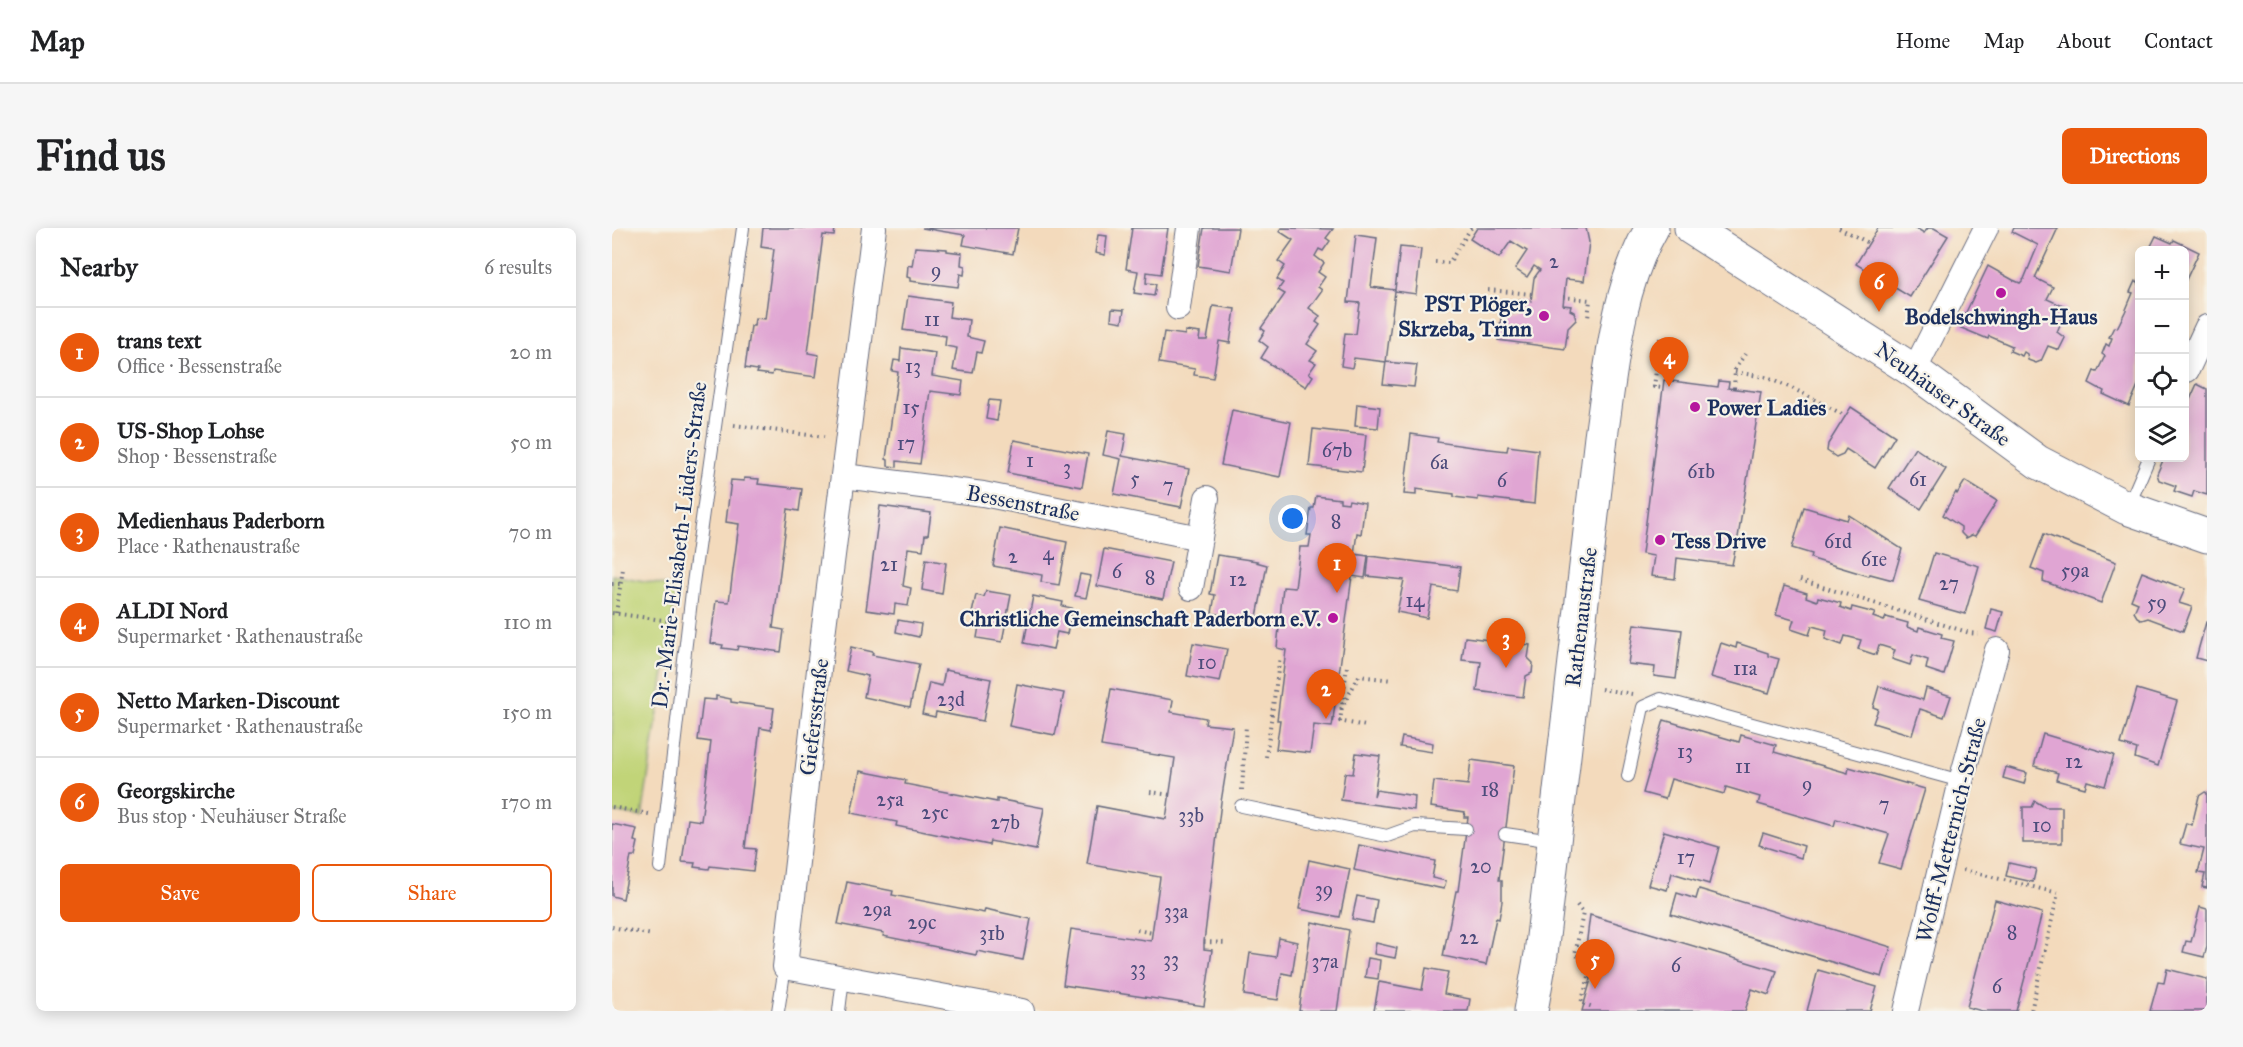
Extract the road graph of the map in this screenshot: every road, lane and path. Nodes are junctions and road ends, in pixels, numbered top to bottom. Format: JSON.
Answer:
{"nodes":[{"id":1,"x":743,"y":228,"type":"edge"},
{"id":2,"x":874,"y":228,"type":"edge"},
{"id":3,"x":1188,"y":228,"type":"edge"},
{"id":4,"x":1471,"y":228,"type":"edge"},
{"id":5,"x":1652,"y":228,"type":"edge"},
{"id":6,"x":1691,"y":228,"type":"edge"},
{"id":7,"x":1839,"y":228,"type":"edge"},
{"id":8,"x":1986,"y":228,"type":"edge"},
{"id":9,"x":1869,"y":243,"type":"dead end"},
{"id":10,"x":1435,"y":262,"type":"dead end"},
{"id":11,"x":1488,"y":290,"type":"dead end"},
{"id":12,"x":1532,"y":294,"type":"dead end"},
{"id":13,"x":1563,"y":297,"type":"dead end"},
{"id":14,"x":1590,"y":300,"type":"dead end"},
{"id":15,"x":1178,"y":308,"type":"dead end"},
{"id":16,"x":2207,"y":327,"type":"edge"},
{"id":17,"x":1660,"y":338,"type":"dead end"},
{"id":18,"x":1745,"y":354,"type":"dead end"},
{"id":19,"x":2189,"y":366,"type":"edge"},
{"id":20,"x":1914,"y":371,"type":"junction"},
{"id":21,"x":1735,"y":372,"type":"junction"},
{"id":22,"x":1663,"y":388,"type":"dead end"},
{"id":23,"x":1734,"y":388,"type":"dead end"},
{"id":24,"x":1846,"y":416,"type":"dead end"},
{"id":25,"x":715,"y":422,"type":"junction"},
{"id":26,"x":824,"y":437,"type":"dead end"},
{"id":27,"x":2147,"y":462,"type":"edge"},
{"id":28,"x":844,"y":476,"type":"junction"},
{"id":29,"x":1207,"y":498,"type":"dead end"},
{"id":30,"x":2127,"y":508,"type":"junction"},
{"id":31,"x":2207,"y":536,"type":"edge"},
{"id":32,"x":1200,"y":538,"type":"junction"},
{"id":33,"x":623,"y":569,"type":"dead end"},
{"id":34,"x":1800,"y":580,"type":"dead end"},
{"id":35,"x":612,"y":584,"type":"edge"},
{"id":36,"x":621,"y":584,"type":"junction"},
{"id":37,"x":1191,"y":588,"type":"dead end"},
{"id":38,"x":614,"y":613,"type":"edge"},
{"id":39,"x":689,"y":624,"type":"junction"},
{"id":40,"x":1991,"y":642,"type":"joint"},
{"id":41,"x":1280,"y":656,"type":"dead end"},
{"id":42,"x":1347,"y":666,"type":"dead end"},
{"id":43,"x":1392,"y":680,"type":"dead end"},
{"id":44,"x":1601,"y":689,"type":"dead end"},
{"id":45,"x":1626,"y":693,"type":"dead end"},
{"id":46,"x":1341,"y":710,"type":"junction"},
{"id":47,"x":1333,"y":720,"type":"dead end"},
{"id":48,"x":1340,"y":722,"type":"junction"},
{"id":49,"x":1246,"y":724,"type":"dead end"},
{"id":50,"x":1366,"y":726,"type":"dead end"},
{"id":51,"x":1266,"y":757,"type":"dead end"},
{"id":52,"x":1628,"y":776,"type":"dead end"},
{"id":53,"x":1961,"y":781,"type":"junction"},
{"id":54,"x":1150,"y":792,"type":"dead end"},
{"id":55,"x":1171,"y":795,"type":"dead end"},
{"id":56,"x":1241,"y":806,"type":"joint"},
{"id":57,"x":612,"y":807,"type":"edge"},
{"id":58,"x":667,"y":817,"type":"junction"},
{"id":59,"x":1466,"y":829,"type":"dead end"},
{"id":60,"x":1505,"y":834,"type":"dead end"},
{"id":61,"x":1553,"y":842,"type":"junction"},
{"id":62,"x":1942,"y":865,"type":"junction"},
{"id":63,"x":660,"y":867,"type":"dead end"},
{"id":64,"x":1576,"y":904,"type":"dead end"},
{"id":65,"x":612,"y":927,"type":"edge"},
{"id":66,"x":1137,"y":930,"type":"dead end"},
{"id":67,"x":1153,"y":933,"type":"dead end"},
{"id":68,"x":652,"y":934,"type":"dead end"},
{"id":69,"x":1204,"y":942,"type":"dead end"},
{"id":70,"x":1227,"y":943,"type":"dead end"},
{"id":71,"x":785,"y":967,"type":"junction"},
{"id":72,"x":843,"y":978,"type":"junction"},
{"id":73,"x":1592,"y":1007,"type":"edge"},
{"id":74,"x":778,"y":1011,"type":"edge"},
{"id":75,"x":839,"y":1011,"type":"edge"},
{"id":76,"x":1022,"y":1011,"type":"edge"},
{"id":77,"x":1532,"y":1011,"type":"edge"},
{"id":78,"x":1906,"y":1011,"type":"edge"},
{"id":79,"x":2031,"y":1011,"type":"edge"}],
"edges":[{"from":1,"to":25,"type":"lane","name":"Dr.-Marie-Elisabeth-Lüders-Straße"},
{"from":2,"to":28,"type":"street","name":"Giefersstraße"},
{"from":3,"to":15,"type":"street"},
{"from":4,"to":10,"type":"path"},
{"from":5,"to":61,"type":"street","name":"Rathenaustraße"},
{"from":6,"to":20,"type":"street","name":"Neuhäuser Straße"},
{"from":7,"to":9,"type":"path"},
{"from":8,"to":20,"type":"street"},
{"from":11,"to":12,"type":"path"},
{"from":13,"to":14,"type":"path"},
{"from":16,"to":19,"type":"street"},
{"from":17,"to":22,"type":"path"},
{"from":18,"to":21,"type":"path"},
{"from":20,"to":30,"type":"street","name":"Neuhäuser Straße"},
{"from":21,"to":23,"type":"path"},
{"from":21,"to":24,"type":"path"},
{"from":25,"to":26,"type":"path"},
{"from":25,"to":39,"type":"lane","name":"Dr.-Marie-Elisabeth-Lüders-Straße"},
{"from":27,"to":30,"type":"lane"},
{"from":28,"to":32,"type":"street","name":"Bessenstraße"},
{"from":28,"to":71,"type":"street","name":"Giefersstraße"},
{"from":29,"to":32,"type":"street"},
{"from":30,"to":31,"type":"street","name":"Neuhäuser Straße"},
{"from":32,"to":37,"type":"street"},
{"from":33,"to":36,"type":"path"},
{"from":34,"to":40,"type":"path"},
{"from":35,"to":36,"type":"path"},
{"from":36,"to":38,"type":"path"},
{"from":38,"to":39,"type":"path"},
{"from":39,"to":58,"type":"lane","name":"Dr.-Marie-Elisabeth-Lüders-Straße"},
{"from":40,"to":53,"type":"street","name":"Wolff-Metternich-Straße"},
{"from":41,"to":51,"type":"path"},
{"from":42,"to":46,"type":"path"},
{"from":43,"to":46,"type":"path"},
{"from":44,"to":45,"type":"path"},
{"from":46,"to":48,"type":"path"},
{"from":47,"to":48,"type":"path"},
{"from":48,"to":50,"type":"path"},
{"from":49,"to":56,"type":"path"},
{"from":52,"to":53,"type":"lane"},
{"from":53,"to":62,"type":"street","name":"Wolff-Metternich-Straße"},
{"from":54,"to":55,"type":"path"},
{"from":56,"to":59,"type":"lane"},
{"from":57,"to":58,"type":"path"},
{"from":58,"to":63,"type":"lane","name":"Dr.-Marie-Elisabeth-Lüders-Straße"},
{"from":60,"to":61,"type":"lane"},
{"from":61,"to":77,"type":"street","name":"Rathenaustraße"},
{"from":62,"to":78,"type":"street","name":"Wolff-Metternich-Straße"},
{"from":62,"to":79,"type":"path"},
{"from":64,"to":73,"type":"path"},
{"from":65,"to":68,"type":"path"},
{"from":66,"to":67,"type":"path"},
{"from":69,"to":70,"type":"path"},
{"from":71,"to":72,"type":"street"},
{"from":71,"to":74,"type":"lane"},
{"from":72,"to":75,"type":"lane"},
{"from":72,"to":76,"type":"street"}]}
